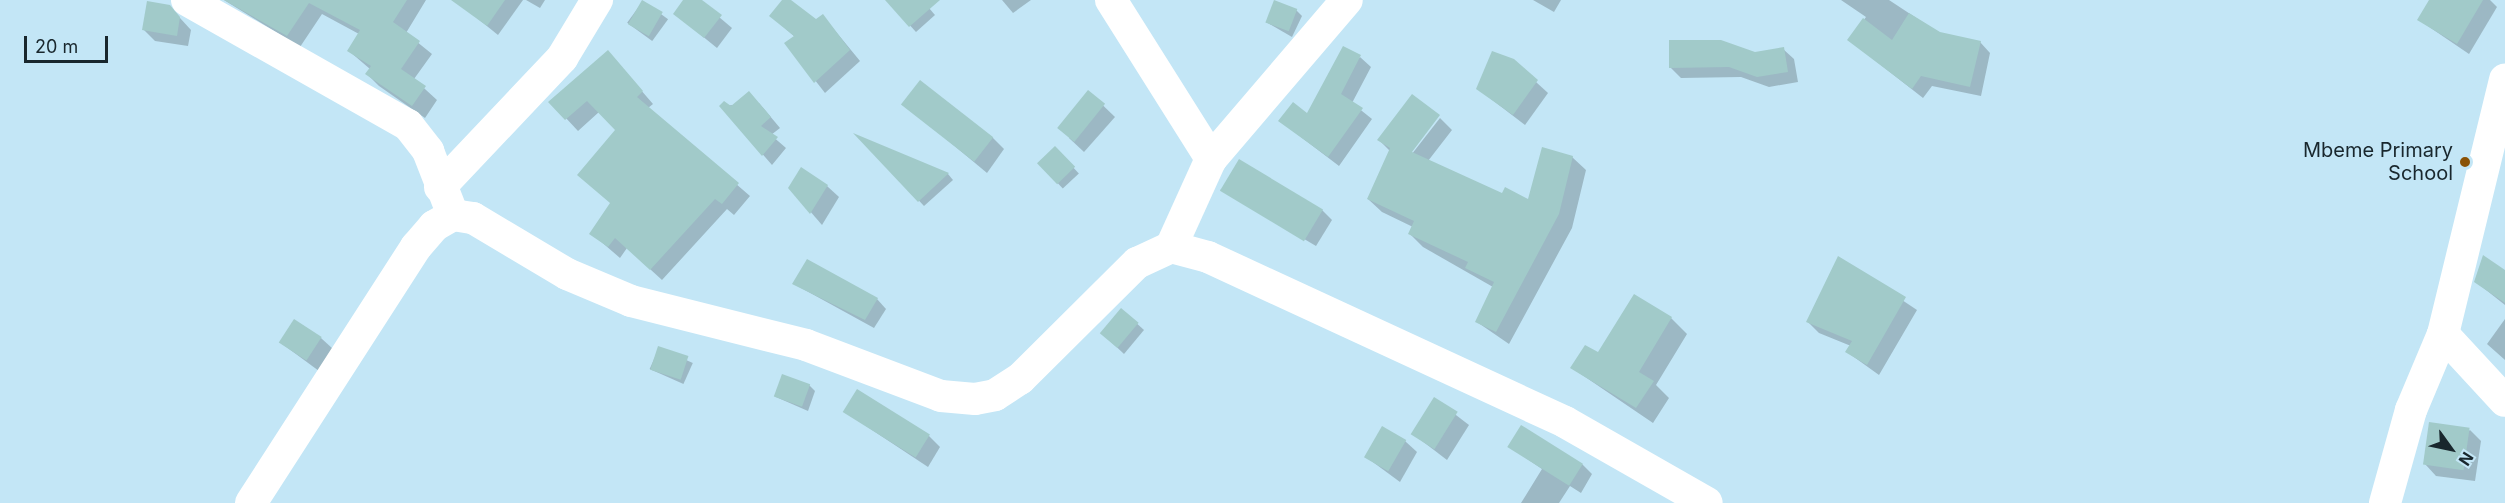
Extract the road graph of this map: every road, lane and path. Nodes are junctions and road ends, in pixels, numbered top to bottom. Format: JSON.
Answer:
{"nodes":[{"id":1,"x":187,"y":0,"type":"edge"},
{"id":2,"x":597,"y":0,"type":"edge"},
{"id":3,"x":1111,"y":0,"type":"edge"},
{"id":4,"x":1347,"y":0,"type":"edge"},
{"id":5,"x":2505,"y":80,"type":"edge"},
{"id":6,"x":1211,"y":159,"type":"junction"},
{"id":7,"x":440,"y":187,"type":"junction"},
{"id":8,"x":453,"y":215,"type":"junction"},
{"id":9,"x":1171,"y":247,"type":"junction"},
{"id":10,"x":2443,"y":334,"type":"junction"},
{"id":11,"x":2505,"y":401,"type":"edge"},
{"id":12,"x":251,"y":503,"type":"edge"},
{"id":13,"x":1707,"y":503,"type":"edge"},
{"id":14,"x":2385,"y":503,"type":"edge"}],
"edges":[{"from":1,"to":7,"type":"street"},
{"from":2,"to":7,"type":"street"},
{"from":3,"to":6,"type":"street"},
{"from":4,"to":6,"type":"street"},
{"from":5,"to":10,"type":"street"},
{"from":6,"to":9,"type":"street"},
{"from":7,"to":8,"type":"street"},
{"from":8,"to":9,"type":"street"},
{"from":8,"to":12,"type":"street"},
{"from":9,"to":13,"type":"street"},
{"from":10,"to":11,"type":"street"},
{"from":10,"to":14,"type":"street"}]}
